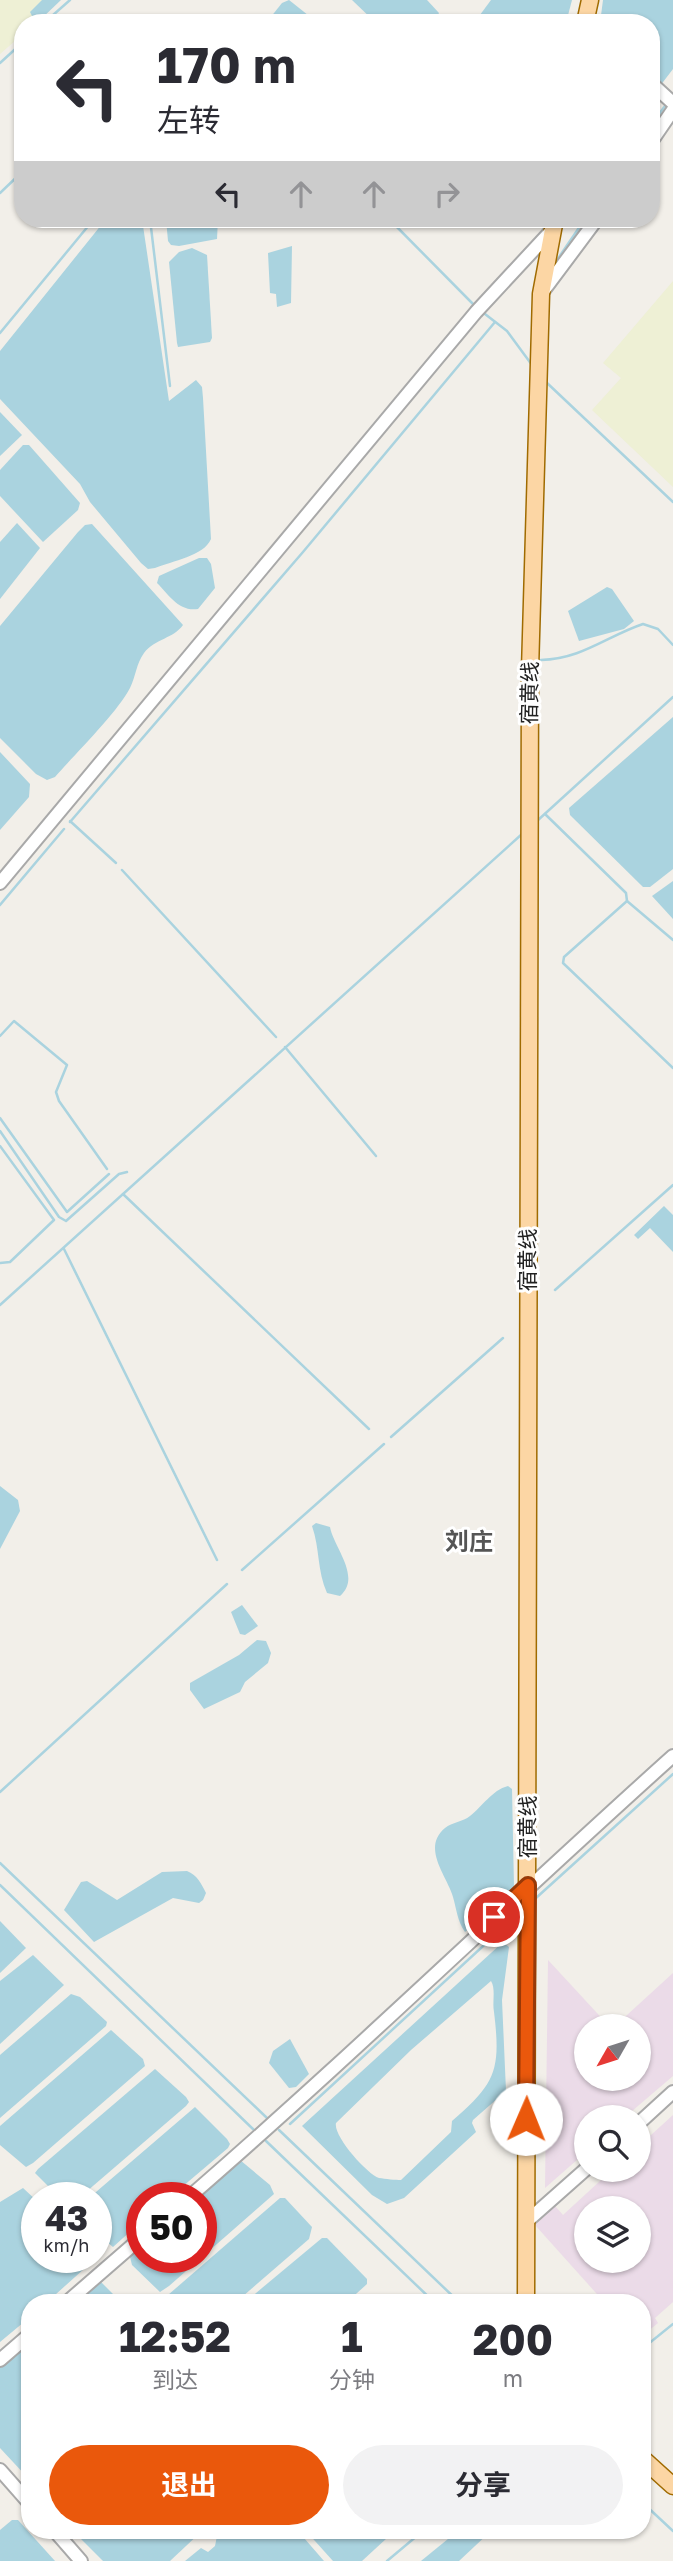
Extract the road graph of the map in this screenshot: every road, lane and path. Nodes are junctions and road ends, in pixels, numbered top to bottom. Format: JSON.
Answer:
{"nodes":[{"id":1,"x":660,"y":91,"type":"edge"},
{"id":2,"x":673,"y":103,"type":"edge"},
{"id":3,"x":673,"y":110,"type":"edge"},
{"id":4,"x":660,"y":129,"type":"edge"},
{"id":5,"x":550,"y":228,"type":"edge"},
{"id":6,"x":553,"y":228,"type":"edge"},
{"id":7,"x":590,"y":228,"type":"edge"},
{"id":8,"x":541,"y":294,"type":"junction"},
{"id":9,"x":0,"y":883,"type":"edge"},
{"id":10,"x":673,"y":1756,"type":"edge"},
{"id":11,"x":528,"y":1885,"type":"junction"},
{"id":12,"x":673,"y":2092,"type":"edge"},
{"id":13,"x":651,"y":2112,"type":"edge"},
{"id":14,"x":574,"y":2180,"type":"edge"},
{"id":15,"x":206,"y":2182,"type":"edge"},
{"id":16,"x":525,"y":2223,"type":"junction"},
{"id":17,"x":126,"y":2251,"type":"edge"},
{"id":18,"x":76,"y":2294,"type":"edge"},
{"id":19,"x":526,"y":2294,"type":"edge"},
{"id":20,"x":21,"y":2342,"type":"edge"},
{"id":21,"x":0,"y":2360,"type":"edge"},
{"id":22,"x":651,"y":2466,"type":"edge"},
{"id":23,"x":0,"y":2470,"type":"edge"},
{"id":24,"x":673,"y":2486,"type":"edge"},
{"id":25,"x":21,"y":2494,"type":"edge"},
{"id":26,"x":62,"y":2539,"type":"edge"},
{"id":27,"x":81,"y":2561,"type":"edge"}],
"edges":[{"from":1,"to":2,"type":"street"},
{"from":3,"to":4,"type":"street"},
{"from":5,"to":9,"type":"street"},
{"from":6,"to":8,"type":"main road","name":"宿黄线"},
{"from":7,"to":8,"type":"street"},
{"from":8,"to":11,"type":"main road","name":"宿黄线"},
{"from":10,"to":11,"type":"street"},
{"from":11,"to":15,"type":"street"},
{"from":11,"to":16,"type":"main road","name":"宿黄线"},
{"from":12,"to":13,"type":"street"},
{"from":14,"to":16,"type":"street"},
{"from":16,"to":19,"type":"main road","name":"宿黄线"},
{"from":17,"to":18,"type":"street"},
{"from":20,"to":21,"type":"street"},
{"from":22,"to":24,"type":"main road"},
{"from":23,"to":25,"type":"street"},
{"from":26,"to":27,"type":"street"}]}
